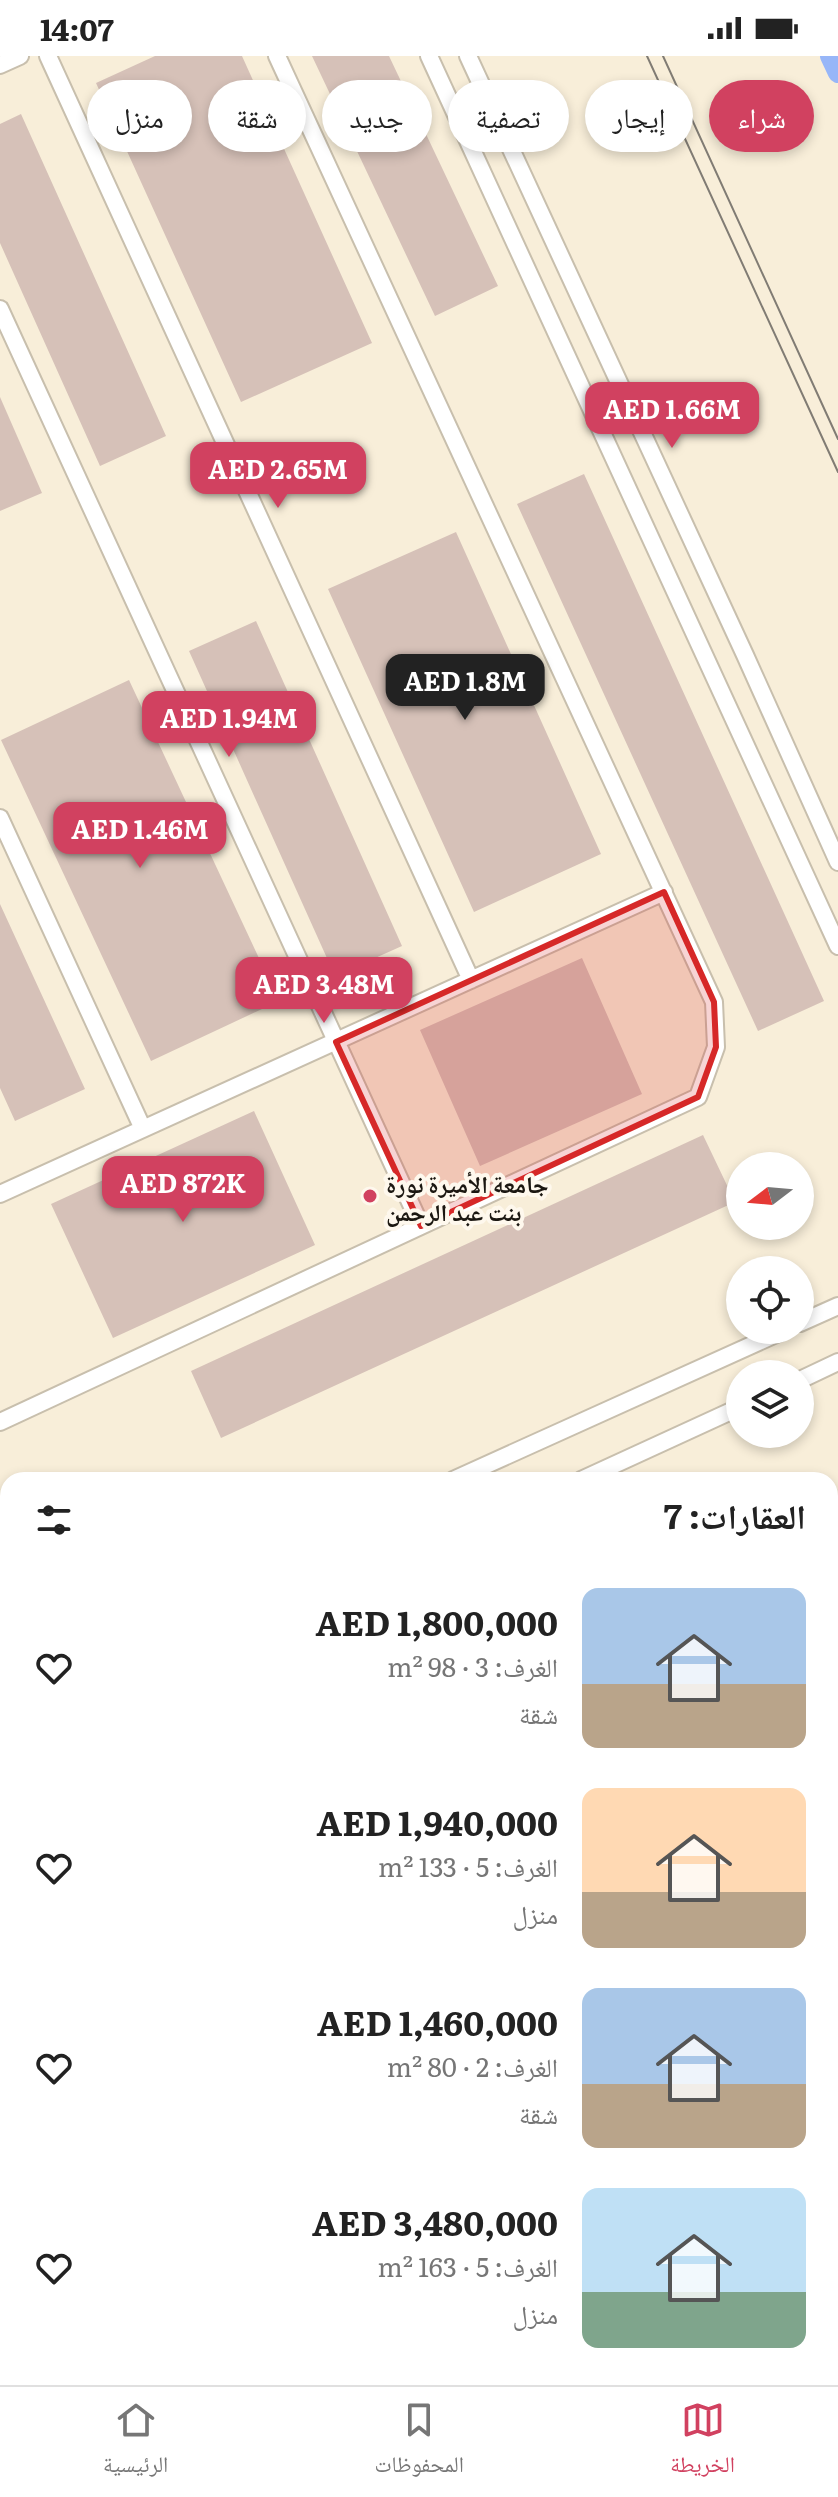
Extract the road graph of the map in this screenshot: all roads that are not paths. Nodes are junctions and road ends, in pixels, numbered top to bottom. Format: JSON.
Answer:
{"nodes":[{"id":1,"x":20,"y":56,"type":"edge"},
{"id":2,"x":48,"y":56,"type":"edge"},
{"id":3,"x":277,"y":56,"type":"edge"},
{"id":4,"x":429,"y":56,"type":"edge"},
{"id":5,"x":468,"y":56,"type":"edge"},
{"id":6,"x":0,"y":65,"type":"edge"},
{"id":7,"x":0,"y":309,"type":"edge"},
{"id":8,"x":0,"y":818,"type":"edge"},
{"id":9,"x":838,"y":862,"type":"edge"},
{"id":10,"x":664,"y":892,"type":"junction"},
{"id":11,"x":838,"y":946,"type":"edge"},
{"id":12,"x":471,"y":980,"type":"junction"},
{"id":13,"x":336,"y":1042,"type":"junction"},
{"id":14,"x":143,"y":1129,"type":"junction"},
{"id":15,"x":0,"y":1194,"type":"edge"},
{"id":16,"x":421,"y":1226,"type":"junction"},
{"id":17,"x":838,"y":1306,"type":"edge"},
{"id":18,"x":814,"y":1317,"type":"edge"},
{"id":19,"x":754,"y":1344,"type":"edge"},
{"id":20,"x":838,"y":1362,"type":"edge"},
{"id":21,"x":814,"y":1373,"type":"edge"},
{"id":22,"x":726,"y":1413,"type":"edge"},
{"id":23,"x":0,"y":1422,"type":"edge"},
{"id":24,"x":471,"y":1472,"type":"edge"},
{"id":25,"x":598,"y":1472,"type":"edge"}],
"edges":[{"from":1,"to":6,"type":"street"},
{"from":2,"to":12,"type":"street"},
{"from":3,"to":10,"type":"street"},
{"from":4,"to":11,"type":"street"},
{"from":5,"to":9,"type":"street"},
{"from":7,"to":13,"type":"street"},
{"from":8,"to":14,"type":"street"},
{"from":10,"to":12,"type":"street"},
{"from":10,"to":16,"type":"street"},
{"from":12,"to":13,"type":"street"},
{"from":13,"to":14,"type":"street"},
{"from":13,"to":16,"type":"street"},
{"from":14,"to":15,"type":"street"},
{"from":16,"to":23,"type":"street"},
{"from":17,"to":18,"type":"street"},
{"from":19,"to":24,"type":"street"},
{"from":20,"to":21,"type":"street"},
{"from":22,"to":25,"type":"street"}]}
